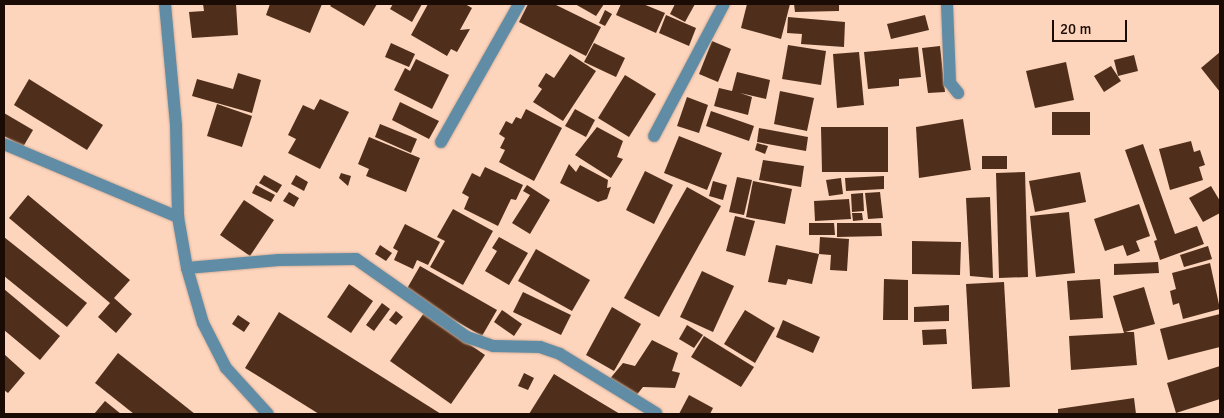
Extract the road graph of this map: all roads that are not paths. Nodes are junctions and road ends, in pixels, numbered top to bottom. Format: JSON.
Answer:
{"nodes":[{"id":1,"x":165,"y":4,"type":"edge"},
{"id":2,"x":519,"y":4,"type":"edge"},
{"id":3,"x":724,"y":4,"type":"edge"},
{"id":4,"x":947,"y":4,"type":"edge"},
{"id":5,"x":958,"y":92,"type":"dead end"},
{"id":6,"x":654,"y":136,"type":"dead end"},
{"id":7,"x":441,"y":142,"type":"dead end"},
{"id":8,"x":4,"y":144,"type":"edge"},
{"id":9,"x":178,"y":217,"type":"junction"},
{"id":10,"x":187,"y":268,"type":"junction"},
{"id":11,"x":656,"y":413,"type":"edge"},
{"id":12,"x":268,"y":414,"type":"edge"}],
"edges":[{"from":1,"to":9,"type":"street"},
{"from":2,"to":7,"type":"street"},
{"from":3,"to":6,"type":"street"},
{"from":4,"to":5,"type":"street"},
{"from":8,"to":9,"type":"street"},
{"from":9,"to":10,"type":"street"},
{"from":10,"to":11,"type":"street"},
{"from":10,"to":12,"type":"street"}]}
